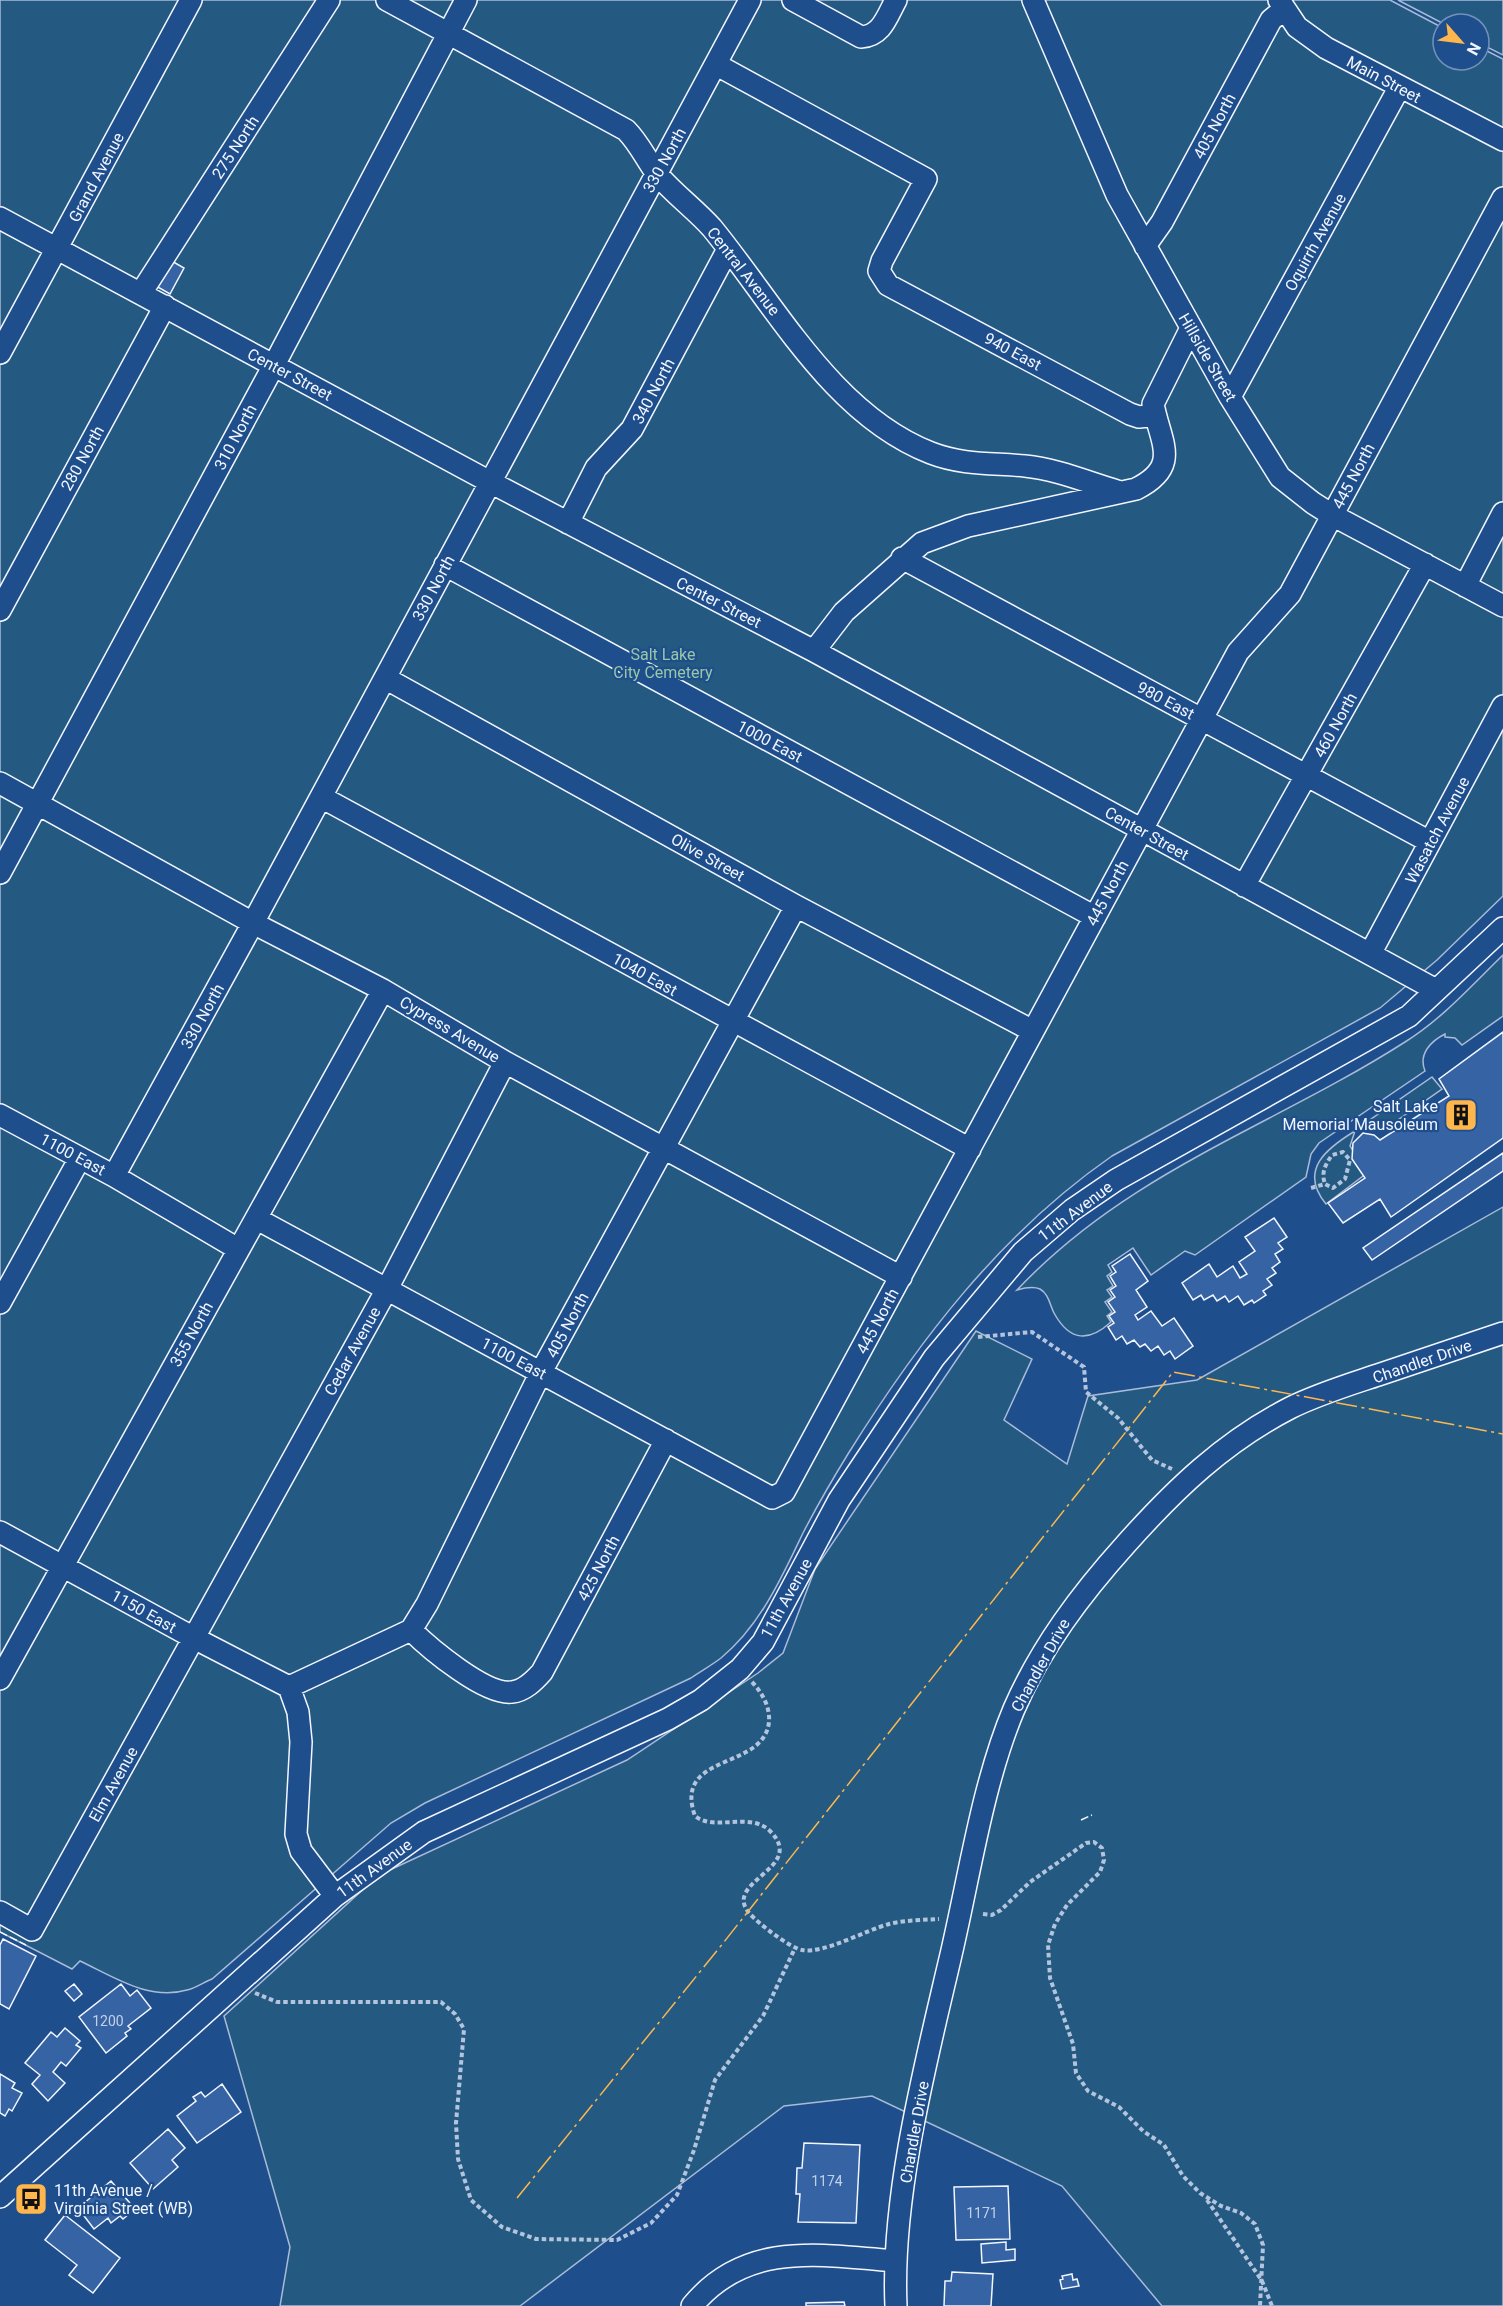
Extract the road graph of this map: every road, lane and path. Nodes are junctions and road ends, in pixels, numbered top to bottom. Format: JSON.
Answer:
{"nodes":[{"id":1,"x":191,"y":0,"type":"edge"},
{"id":2,"x":329,"y":0,"type":"edge"},
{"id":3,"x":387,"y":0,"type":"edge"},
{"id":4,"x":466,"y":0,"type":"edge"},
{"id":5,"x":750,"y":0,"type":"edge"},
{"id":6,"x":793,"y":0,"type":"edge"},
{"id":7,"x":896,"y":0,"type":"edge"},
{"id":8,"x":1033,"y":0,"type":"edge"},
{"id":9,"x":1281,"y":4,"type":"edge"},
{"id":10,"x":448,"y":33,"type":"junction"},
{"id":11,"x":717,"y":65,"type":"junction"},
{"id":12,"x":1399,"y":88,"type":"junction"},
{"id":13,"x":1503,"y":140,"type":"edge"},
{"id":14,"x":656,"y":173,"type":"junction"},
{"id":15,"x":1503,"y":198,"type":"edge"},
{"id":16,"x":0,"y":218,"type":"edge"},
{"id":17,"x":1145,"y":246,"type":"junction"},
{"id":18,"x":57,"y":248,"type":"junction"},
{"id":19,"x":727,"y":251,"type":"junction"},
{"id":20,"x":141,"y":293,"type":"junction"},
{"id":21,"x":165,"y":306,"type":"junction"},
{"id":22,"x":1191,"y":328,"type":"junction"},
{"id":23,"x":0,"y":353,"type":"edge"},
{"id":24,"x":274,"y":365,"type":"junction"},
{"id":25,"x":1230,"y":397,"type":"junction"},
{"id":26,"x":1155,"y":415,"type":"junction"},
{"id":27,"x":490,"y":482,"type":"junction"},
{"id":28,"x":1117,"y":491,"type":"junction"},
{"id":29,"x":1503,"y":513,"type":"edge"},
{"id":30,"x":1332,"y":515,"type":"junction"},
{"id":31,"x":568,"y":524,"type":"junction"},
{"id":32,"x":902,"y":558,"type":"junction"},
{"id":33,"x":1425,"y":564,"type":"junction"},
{"id":34,"x":445,"y":566,"type":"junction"},
{"id":35,"x":1465,"y":586,"type":"junction"},
{"id":36,"x":1503,"y":606,"type":"edge"},
{"id":37,"x":0,"y":610,"type":"edge"},
{"id":38,"x":814,"y":651,"type":"junction"},
{"id":39,"x":385,"y":678,"type":"junction"},
{"id":40,"x":1503,"y":705,"type":"edge"},
{"id":41,"x":1202,"y":719,"type":"junction"},
{"id":42,"x":1306,"y":776,"type":"junction"},
{"id":43,"x":0,"y":783,"type":"edge"},
{"id":44,"x":321,"y":797,"type":"junction"},
{"id":45,"x":37,"y":803,"type":"junction"},
{"id":46,"x":1141,"y":831,"type":"junction"},
{"id":47,"x":1431,"y":842,"type":"junction"},
{"id":48,"x":0,"y":873,"type":"edge"},
{"id":49,"x":1244,"y":886,"type":"junction"},
{"id":50,"x":796,"y":906,"type":"junction"},
{"id":51,"x":1095,"y":917,"type":"junction"},
{"id":52,"x":253,"y":923,"type":"junction"},
{"id":53,"x":1503,"y":928,"type":"edge"},
{"id":54,"x":1370,"y":954,"type":"junction"},
{"id":55,"x":383,"y":990,"type":"junction"},
{"id":56,"x":1436,"y":990,"type":"junction"},
{"id":57,"x":733,"y":1022,"type":"junction"},
{"id":58,"x":1033,"y":1031,"type":"junction"},
{"id":59,"x":506,"y":1062,"type":"junction"},
{"id":60,"x":0,"y":1115,"type":"edge"},
{"id":61,"x":664,"y":1146,"type":"junction"},
{"id":62,"x":970,"y":1149,"type":"junction"},
{"id":63,"x":80,"y":1158,"type":"junction"},
{"id":64,"x":114,"y":1176,"type":"junction"},
{"id":65,"x":1325,"y":1184,"type":"junction"},
{"id":66,"x":1311,"y":1188,"type":"dead end"},
{"id":67,"x":257,"y":1219,"type":"junction"},
{"id":68,"x":238,"y":1249,"type":"junction"},
{"id":69,"x":901,"y":1277,"type":"junction"},
{"id":70,"x":387,"y":1289,"type":"junction"},
{"id":71,"x":0,"y":1303,"type":"edge"},
{"id":72,"x":1503,"y":1333,"type":"edge"},
{"id":73,"x":950,"y":1339,"type":"junction"},
{"id":74,"x":541,"y":1372,"type":"junction"},
{"id":75,"x":666,"y":1440,"type":"junction"},
{"id":76,"x":1190,"y":1477,"type":"junction"},
{"id":77,"x":772,"y":1498,"type":"joint"},
{"id":78,"x":0,"y":1532,"type":"edge"},
{"id":79,"x":63,"y":1566,"type":"junction"},
{"id":80,"x":411,"y":1630,"type":"junction"},
{"id":81,"x":194,"y":1638,"type":"junction"},
{"id":82,"x":740,"y":1669,"type":"junction"},
{"id":83,"x":0,"y":1679,"type":"edge"},
{"id":84,"x":289,"y":1687,"type":"junction"},
{"id":85,"x":335,"y":1896,"type":"junction"},
{"id":86,"x":0,"y":1912,"type":"edge"},
{"id":87,"x":983,"y":1914,"type":"dead end"},
{"id":88,"x":940,"y":1918,"type":"dead end"},
{"id":89,"x":795,"y":1948,"type":"junction"},
{"id":90,"x":238,"y":1985,"type":"junction"},
{"id":91,"x":1204,"y":2196,"type":"junction"},
{"id":92,"x":0,"y":2197,"type":"edge"},
{"id":93,"x":896,"y":2261,"type":"junction"},
{"id":94,"x":1262,"y":2281,"type":"junction"},
{"id":95,"x":692,"y":2306,"type":"edge"},
{"id":96,"x":896,"y":2306,"type":"edge"},
{"id":97,"x":1260,"y":2306,"type":"edge"},
{"id":98,"x":1272,"y":2306,"type":"edge"}],
"edges":[{"from":1,"to":18,"type":"street","name":"Grand Avenue"},
{"from":2,"to":20,"type":"street","name":"275 North"},
{"from":3,"to":10,"type":"street","name":"Central Avenue"},
{"from":4,"to":10,"type":"street","name":"310 North"},
{"from":5,"to":11,"type":"street","name":"330 North"},
{"from":6,"to":7,"type":"street"},
{"from":8,"to":17,"type":"street","name":"Hillside Street"},
{"from":9,"to":12,"type":"street","name":"Main Street"},
{"from":9,"to":17,"type":"street","name":"405 North"},
{"from":10,"to":14,"type":"street","name":"Central Avenue"},
{"from":10,"to":24,"type":"street","name":"310 North"},
{"from":11,"to":14,"type":"street","name":"330 North"},
{"from":11,"to":26,"type":"street","name":"940 East"},
{"from":12,"to":13,"type":"street","name":"Main Street"},
{"from":12,"to":25,"type":"street","name":"Oquirrh Avenue"},
{"from":14,"to":19,"type":"street","name":"Central Avenue"},
{"from":14,"to":27,"type":"street","name":"330 North"},
{"from":15,"to":30,"type":"street","name":"445 North"},
{"from":16,"to":18,"type":"street","name":"Center Street"},
{"from":17,"to":22,"type":"street","name":"Hillside Street"},
{"from":18,"to":20,"type":"street","name":"Center Street"},
{"from":18,"to":23,"type":"street","name":"Grand Avenue"},
{"from":19,"to":28,"type":"street","name":"Central Avenue"},
{"from":19,"to":31,"type":"street","name":"340 North"},
{"from":20,"to":21,"type":"street","name":"Center Street"},
{"from":21,"to":24,"type":"street","name":"Center Street"},
{"from":21,"to":37,"type":"street","name":"280 North"},
{"from":22,"to":25,"type":"street","name":"Hillside Street"},
{"from":22,"to":26,"type":"street"},
{"from":24,"to":27,"type":"street","name":"Center Street"},
{"from":24,"to":45,"type":"street","name":"310 North"},
{"from":25,"to":30,"type":"street","name":"Hillside Street"},
{"from":26,"to":28,"type":"street"},
{"from":27,"to":31,"type":"street","name":"Center Street"},
{"from":27,"to":34,"type":"street","name":"330 North"},
{"from":28,"to":32,"type":"street"},
{"from":29,"to":35,"type":"street"},
{"from":30,"to":33,"type":"street","name":"Hillside Street"},
{"from":30,"to":41,"type":"street","name":"445 North"},
{"from":31,"to":38,"type":"street","name":"Center Street"},
{"from":32,"to":38,"type":"street"},
{"from":32,"to":41,"type":"street","name":"980 East"},
{"from":33,"to":35,"type":"street","name":"Hillside Street"},
{"from":33,"to":42,"type":"street","name":"460 North"},
{"from":34,"to":39,"type":"street","name":"330 North"},
{"from":34,"to":51,"type":"street","name":"1000 East"},
{"from":35,"to":36,"type":"street","name":"Hillside Street"},
{"from":38,"to":46,"type":"street","name":"Center Street"},
{"from":39,"to":44,"type":"street","name":"330 North"},
{"from":39,"to":50,"type":"street","name":"Olive Street"},
{"from":40,"to":47,"type":"street","name":"Wasatch Avenue"},
{"from":41,"to":42,"type":"street","name":"980 East"},
{"from":41,"to":46,"type":"street","name":"445 North"},
{"from":42,"to":47,"type":"street","name":"980 East"},
{"from":42,"to":49,"type":"street","name":"460 North"},
{"from":43,"to":45,"type":"street","name":"Cypress Avenue"},
{"from":44,"to":52,"type":"street","name":"330 North"},
{"from":44,"to":57,"type":"street","name":"1040 East"},
{"from":45,"to":48,"type":"street","name":"310 North"},
{"from":45,"to":52,"type":"street","name":"Cypress Avenue"},
{"from":46,"to":49,"type":"street","name":"Center Street"},
{"from":46,"to":51,"type":"street","name":"445 North"},
{"from":47,"to":54,"type":"street","name":"Wasatch Avenue"},
{"from":49,"to":54,"type":"street","name":"Center Street"},
{"from":50,"to":57,"type":"street","name":"405 North"},
{"from":50,"to":58,"type":"street","name":"Olive Street"},
{"from":51,"to":58,"type":"street","name":"445 North"},
{"from":52,"to":55,"type":"street","name":"Cypress Avenue"},
{"from":52,"to":64,"type":"street","name":"330 North"},
{"from":53,"to":56,"type":"street","name":"11th Avenue"},
{"from":54,"to":56,"type":"street","name":"Center Street"},
{"from":55,"to":59,"type":"street","name":"Cypress Avenue"},
{"from":55,"to":67,"type":"street","name":"355 North"},
{"from":56,"to":73,"type":"street","name":"11th Avenue"},
{"from":57,"to":61,"type":"street","name":"405 North"},
{"from":57,"to":62,"type":"street","name":"1040 East"},
{"from":58,"to":62,"type":"street","name":"445 North"},
{"from":59,"to":61,"type":"street","name":"Cypress Avenue"},
{"from":59,"to":70,"type":"street","name":"Cedar Avenue"},
{"from":60,"to":63,"type":"street","name":"1100 East"},
{"from":61,"to":69,"type":"street","name":"Cypress Avenue"},
{"from":61,"to":74,"type":"street","name":"405 North"},
{"from":62,"to":69,"type":"street","name":"445 North"},
{"from":63,"to":64,"type":"street","name":"1100 East"},
{"from":63,"to":71,"type":"street"},
{"from":64,"to":68,"type":"street","name":"1100 East"},
{"from":65,"to":65,"type":"path"},
{"from":65,"to":66,"type":"path"},
{"from":67,"to":68,"type":"street","name":"355 North"},
{"from":67,"to":70,"type":"street","name":"1100 East"},
{"from":68,"to":79,"type":"street","name":"355 North"},
{"from":69,"to":77,"type":"street","name":"445 North"},
{"from":70,"to":74,"type":"street","name":"1100 East"},
{"from":70,"to":81,"type":"street","name":"Cedar Avenue"},
{"from":72,"to":76,"type":"street","name":"Chandler Drive"},
{"from":73,"to":76,"type":"path"},
{"from":73,"to":82,"type":"street","name":"11th Avenue"},
{"from":74,"to":75,"type":"street","name":"1100 East"},
{"from":74,"to":80,"type":"street","name":"405 North"},
{"from":75,"to":77,"type":"street","name":"1100 East"},
{"from":75,"to":80,"type":"street","name":"425 North"},
{"from":76,"to":93,"type":"street","name":"Chandler Drive"},
{"from":78,"to":79,"type":"street","name":"1150 East"},
{"from":79,"to":81,"type":"street","name":"1150 East"},
{"from":79,"to":83,"type":"street","name":"355 North"},
{"from":80,"to":84,"type":"street"},
{"from":81,"to":84,"type":"street","name":"1150 East"},
{"from":81,"to":86,"type":"street","name":"Elm Avenue"},
{"from":82,"to":85,"type":"street","name":"11th Avenue"},
{"from":82,"to":89,"type":"path"},
{"from":84,"to":85,"type":"street"},
{"from":85,"to":90,"type":"street","name":"11th Avenue"},
{"from":87,"to":91,"type":"path"},
{"from":88,"to":89,"type":"path"},
{"from":89,"to":90,"type":"path"},
{"from":90,"to":92,"type":"street","name":"11th Avenue"},
{"from":91,"to":94,"type":"path"},
{"from":91,"to":94,"type":"path"},
{"from":93,"to":95,"type":"street"},
{"from":93,"to":96,"type":"street","name":"Chandler Drive"},
{"from":94,"to":97,"type":"path"},
{"from":94,"to":98,"type":"path"}]}
